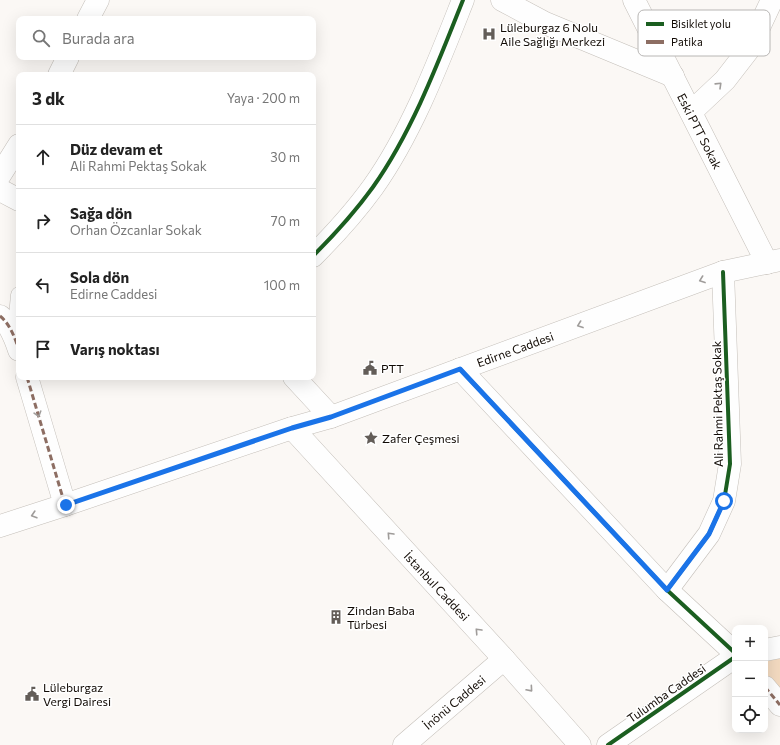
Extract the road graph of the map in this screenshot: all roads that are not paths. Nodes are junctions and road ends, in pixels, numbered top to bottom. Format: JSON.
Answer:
{"nodes":[{"id":1,"x":98,"y":0,"type":"edge"},
{"id":2,"x":463,"y":0,"type":"edge"},
{"id":3,"x":502,"y":0,"type":"edge"},
{"id":4,"x":634,"y":0,"type":"edge"},
{"id":5,"x":772,"y":0,"type":"edge"},
{"id":6,"x":639,"y":10,"type":"edge"},
{"id":7,"x":767,"y":10,"type":"edge"},
{"id":8,"x":90,"y":16,"type":"edge"},
{"id":9,"x":662,"y":56,"type":"edge"},
{"id":10,"x":744,"y":56,"type":"edge"},
{"id":11,"x":66,"y":60,"type":"edge"},
{"id":12,"x":60,"y":72,"type":"edge"},
{"id":13,"x":672,"y":76,"type":"junction"},
{"id":14,"x":691,"y":112,"type":"junction"},
{"id":15,"x":16,"y":150,"type":"edge"},
{"id":16,"x":0,"y":175,"type":"edge"},
{"id":17,"x":0,"y":190,"type":"edge"},
{"id":18,"x":16,"y":198,"type":"edge"},
{"id":19,"x":316,"y":253,"type":"edge"},
{"id":20,"x":774,"y":261,"type":"edge"},
{"id":21,"x":723,"y":272,"type":"junction"},
{"id":22,"x":0,"y":316,"type":"edge"},
{"id":23,"x":16,"y":341,"type":"edge"},
{"id":24,"x":460,"y":369,"type":"junction"},
{"id":25,"x":28,"y":380,"type":"edge"},
{"id":26,"x":297,"y":380,"type":"edge"},
{"id":27,"x":331,"y":417,"type":"junction"},
{"id":28,"x":292,"y":428,"type":"junction"},
{"id":29,"x":66,"y":505,"type":"junction"},
{"id":30,"x":0,"y":526,"type":"edge"},
{"id":31,"x":667,"y":590,"type":"junction"},
{"id":32,"x":780,"y":647,"type":"edge"},
{"id":33,"x":768,"y":649,"type":"edge"},
{"id":34,"x":732,"y":650,"type":"edge"},
{"id":35,"x":504,"y":659,"type":"junction"},
{"id":36,"x":732,"y":659,"type":"edge"},
{"id":37,"x":768,"y":691,"type":"edge"},
{"id":38,"x":780,"y":705,"type":"edge"},
{"id":39,"x":404,"y":745,"type":"edge"},
{"id":40,"x":580,"y":745,"type":"edge"},
{"id":41,"x":608,"y":745,"type":"edge"}],
"edges":[{"from":1,"to":8,"type":"street"},
{"from":2,"to":19,"type":"street"},
{"from":3,"to":13,"type":"street"},
{"from":4,"to":6,"type":"street","name":"Eski PTT Sokak"},
{"from":7,"to":5,"type":"street","one_way":true},
{"from":9,"to":13,"type":"street","name":"Eski PTT Sokak"},
{"from":14,"to":10,"type":"street","one_way":true},
{"from":11,"to":12,"type":"street"},
{"from":13,"to":14,"type":"street","name":"Eski PTT Sokak"},
{"from":14,"to":20,"type":"street","name":"Eski PTT Sokak"},
{"from":15,"to":16,"type":"street"},
{"from":17,"to":18,"type":"street"},
{"from":20,"to":21,"type":"street","name":"Edirne Caddesi"},
{"from":21,"to":24,"type":"street","name":"Edirne Caddesi","one_way":true},
{"from":21,"to":31,"type":"street","name":"Ali Rahmi Pektaş Sokak"},
{"from":22,"to":23,"type":"street"},
{"from":24,"to":27,"type":"street","name":"Edirne Caddesi"},
{"from":24,"to":31,"type":"street"},
{"from":25,"to":29,"type":"street","one_way":true},
{"from":26,"to":27,"type":"street"},
{"from":27,"to":28,"type":"street","name":"Edirne Caddesi"},
{"from":28,"to":29,"type":"street","name":"Edirne Caddesi"},
{"from":35,"to":28,"type":"street","name":"İstanbul Caddesi","one_way":true},
{"from":29,"to":30,"type":"street","name":"Edirne Caddesi","one_way":true},
{"from":31,"to":34,"type":"street"},
{"from":32,"to":33,"type":"street"},
{"from":35,"to":39,"type":"street","name":"İnönü Caddesi"},
{"from":35,"to":40,"type":"street","name":"İstanbul Caddesi","one_way":true},
{"from":36,"to":41,"type":"street","name":"Tulumba Caddesi"},
{"from":37,"to":38,"type":"street"}]}
